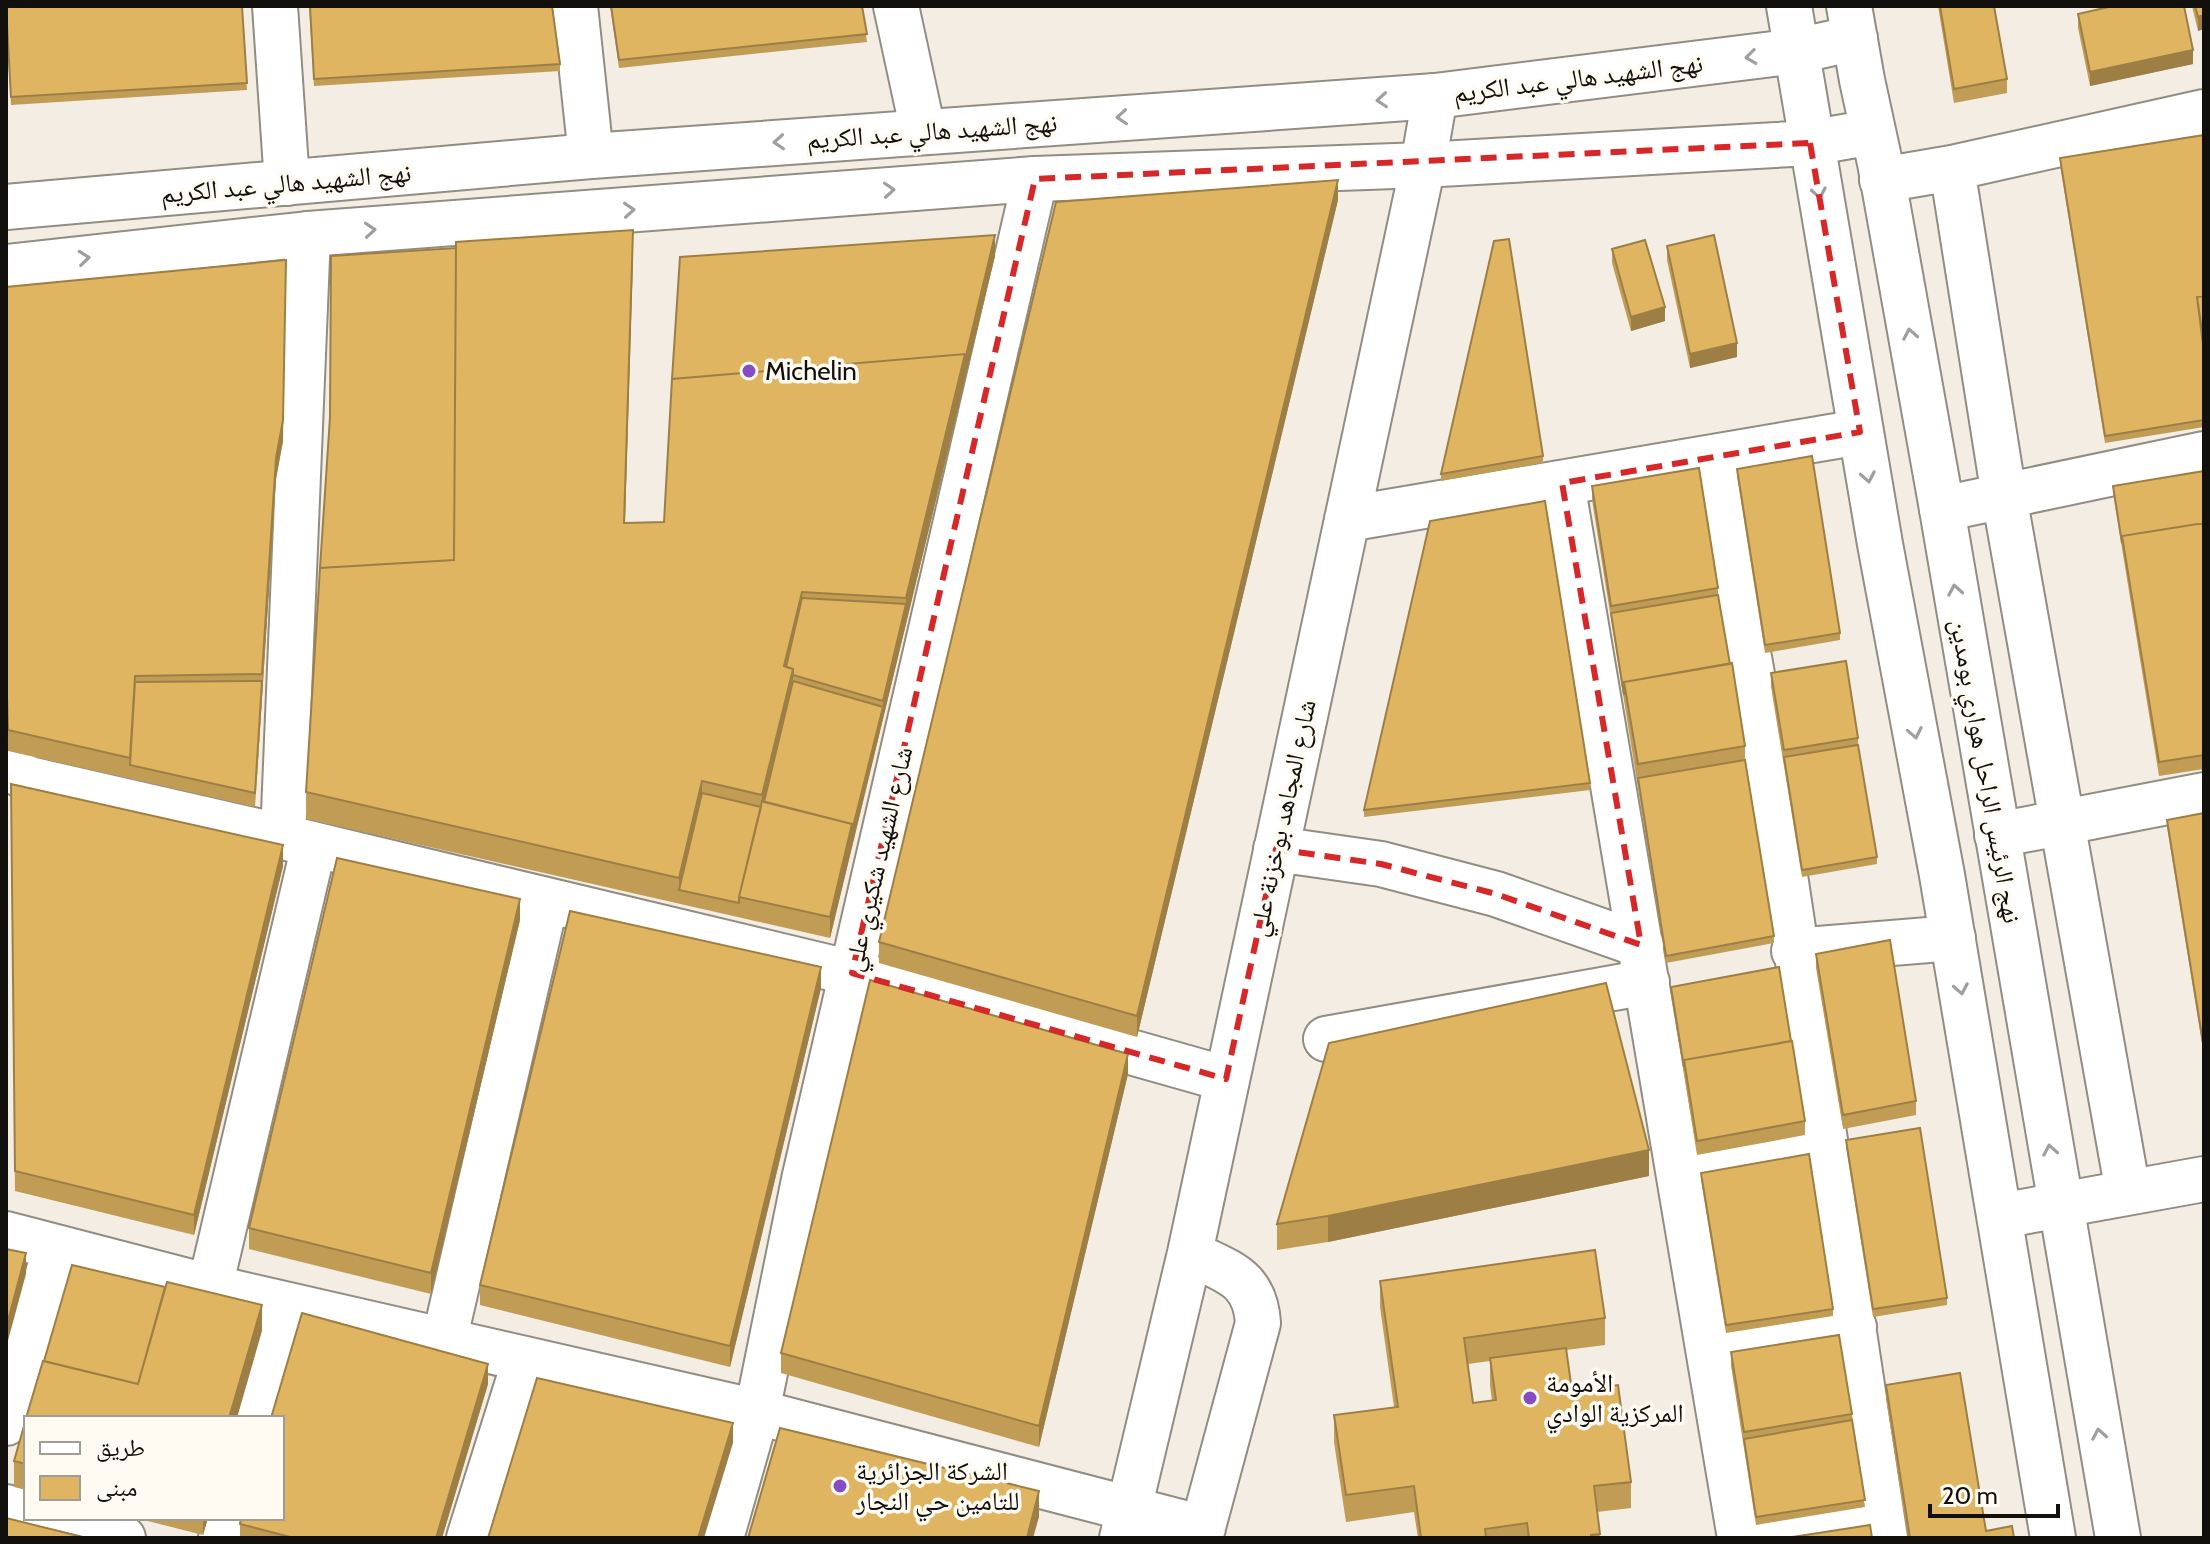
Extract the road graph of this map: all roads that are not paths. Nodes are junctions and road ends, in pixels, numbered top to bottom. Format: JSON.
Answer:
{"nodes":[{"id":1,"x":275,"y":6,"type":"edge"},
{"id":2,"x":575,"y":6,"type":"edge"},
{"id":3,"x":896,"y":6,"type":"edge"},
{"id":4,"x":1789,"y":6,"type":"edge"},
{"id":5,"x":1852,"y":22,"type":"edge"},
{"id":6,"x":1797,"y":51,"type":"junction"},
{"id":7,"x":1435,"y":96,"type":"junction"},
{"id":8,"x":2204,"y":112,"type":"edge"},
{"id":9,"x":923,"y":131,"type":"junction"},
{"id":10,"x":1872,"y":132,"type":"junction"},
{"id":11,"x":1810,"y":143,"type":"junction"},
{"id":12,"x":591,"y":156,"type":"junction"},
{"id":13,"x":1423,"y":165,"type":"junction"},
{"id":14,"x":1952,"y":168,"type":"junction"},
{"id":15,"x":1035,"y":179,"type":"junction"},
{"id":16,"x":1882,"y":180,"type":"junction"},
{"id":17,"x":287,"y":183,"type":"junction"},
{"id":18,"x":6,"y":207,"type":"edge"},
{"id":19,"x":308,"y":234,"type":"junction"},
{"id":20,"x":6,"y":267,"type":"edge"},
{"id":21,"x":1860,"y":432,"type":"junction"},
{"id":22,"x":2204,"y":454,"type":"edge"},
{"id":23,"x":1713,"y":458,"type":"junction"},
{"id":24,"x":1562,"y":483,"type":"junction"},
{"id":25,"x":2004,"y":496,"type":"junction"},
{"id":26,"x":1942,"y":509,"type":"junction"},
{"id":27,"x":1347,"y":519,"type":"junction"},
{"id":28,"x":6,"y":767,"type":"edge"},
{"id":29,"x":2204,"y":795,"type":"edge"},
{"id":30,"x":2062,"y":823,"type":"junction"},
{"id":31,"x":1997,"y":835,"type":"junction"},
{"id":32,"x":298,"y":841,"type":"junction"},
{"id":33,"x":1276,"y":849,"type":"junction"},
{"id":34,"x":546,"y":901,"type":"junction"},
{"id":35,"x":1953,"y":938,"type":"junction"},
{"id":36,"x":1794,"y":951,"type":"junction"},
{"id":37,"x":1644,"y":964,"type":"junction"},
{"id":38,"x":852,"y":973,"type":"junction"},
{"id":39,"x":1326,"y":1039,"type":"dead end"},
{"id":40,"x":1226,"y":1079,"type":"junction"},
{"id":41,"x":1825,"y":1142,"type":"junction"},
{"id":42,"x":1679,"y":1172,"type":"junction"},
{"id":43,"x":2204,"y":1179,"type":"edge"},
{"id":44,"x":2128,"y":1192,"type":"junction"},
{"id":45,"x":2059,"y":1206,"type":"junction"},
{"id":46,"x":2000,"y":1216,"type":"junction"},
{"id":47,"x":6,"y":1234,"type":"edge"},
{"id":48,"x":55,"y":1249,"type":"junction"},
{"id":49,"x":1190,"y":1253,"type":"junction"},
{"id":50,"x":210,"y":1287,"type":"junction"},
{"id":51,"x":289,"y":1305,"type":"junction"},
{"id":52,"x":1854,"y":1327,"type":"junction"},
{"id":53,"x":444,"y":1341,"type":"junction"},
{"id":54,"x":1709,"y":1351,"type":"junction"},
{"id":55,"x":525,"y":1360,"type":"junction"},
{"id":56,"x":757,"y":1412,"type":"junction"},
{"id":57,"x":257,"y":1416,"type":"edge"},
{"id":58,"x":6,"y":1423,"type":"edge"},
{"id":59,"x":56,"y":1520,"type":"edge"},
{"id":60,"x":1125,"y":1524,"type":"edge"},
{"id":61,"x":1884,"y":1529,"type":"edge"},
{"id":62,"x":1201,"y":1533,"type":"edge"},
{"id":63,"x":123,"y":1538,"type":"edge"},
{"id":64,"x":469,"y":1538,"type":"edge"},
{"id":65,"x":721,"y":1538,"type":"edge"},
{"id":66,"x":1740,"y":1538,"type":"edge"},
{"id":67,"x":1766,"y":1538,"type":"edge"},
{"id":68,"x":2053,"y":1538,"type":"edge"},
{"id":69,"x":2118,"y":1538,"type":"edge"}],
"edges":[{"from":1,"to":17,"type":"street"},
{"from":2,"to":12,"type":"street"},
{"from":3,"to":9,"type":"street"},
{"from":4,"to":6,"type":"street"},
{"from":5,"to":6,"type":"street","name":"نهج الشهيد هالي عبد الكريم"},
{"from":5,"to":10,"type":"street","name":"نهج الرئيس الراحل هواري بومدين"},
{"from":6,"to":7,"type":"street","name":"نهج الشهيد هالي عبد الكريم","one_way":true},
{"from":6,"to":11,"type":"street"},
{"from":7,"to":9,"type":"street","name":"نهج الشهيد هالي عبد الكريم","one_way":true},
{"from":7,"to":13,"type":"street","name":"شارع المجاهد بوخزنة علي"},
{"from":8,"to":14,"type":"street"},
{"from":9,"to":12,"type":"street","name":"نهج الشهيد هالي عبد الكريم","one_way":true},
{"from":10,"to":11,"type":"street"},
{"from":10,"to":16,"type":"street","name":"نهج الرئيس الراحل هواري بومدين"},
{"from":11,"to":13,"type":"street"},
{"from":11,"to":21,"type":"street","one_way":true},
{"from":12,"to":17,"type":"street","name":"نهج الشهيد هالي عبد الكريم"},
{"from":13,"to":15,"type":"street"},
{"from":13,"to":27,"type":"street","name":"شارع المجاهد بوخزنة علي"},
{"from":14,"to":16,"type":"street"},
{"from":14,"to":25,"type":"street"},
{"from":19,"to":15,"type":"street","one_way":true},
{"from":15,"to":38,"type":"street","name":"شارع الشهيد شكيري علي"},
{"from":26,"to":16,"type":"street","name":"نهج الرئيس الراحل هواري بومدين","one_way":true},
{"from":17,"to":18,"type":"street","name":"نهج الشهيد هالي عبد الكريم"},
{"from":20,"to":19,"type":"street","one_way":true},
{"from":19,"to":32,"type":"street"},
{"from":21,"to":23,"type":"street"},
{"from":21,"to":35,"type":"street","one_way":true},
{"from":22,"to":25,"type":"street"},
{"from":23,"to":24,"type":"street"},
{"from":23,"to":36,"type":"street"},
{"from":24,"to":27,"type":"street"},
{"from":24,"to":37,"type":"street"},
{"from":25,"to":26,"type":"street"},
{"from":25,"to":30,"type":"street"},
{"from":31,"to":26,"type":"street","name":"نهج الرئيس الراحل هواري بومدين","one_way":true},
{"from":27,"to":33,"type":"street","name":"شارع المجاهد بوخزنة علي"},
{"from":28,"to":32,"type":"street"},
{"from":29,"to":30,"type":"street"},
{"from":30,"to":31,"type":"street"},
{"from":30,"to":44,"type":"street"},
{"from":45,"to":31,"type":"street","name":"نهج الرئيس الراحل هواري بومدين","one_way":true},
{"from":32,"to":34,"type":"street"},
{"from":32,"to":50,"type":"street"},
{"from":33,"to":37,"type":"street"},
{"from":33,"to":40,"type":"street","name":"شارع المجاهد بوخزنة علي"},
{"from":34,"to":38,"type":"street"},
{"from":34,"to":53,"type":"street"},
{"from":35,"to":36,"type":"street"},
{"from":35,"to":46,"type":"street","one_way":true},
{"from":36,"to":41,"type":"street"},
{"from":37,"to":39,"type":"street"},
{"from":37,"to":42,"type":"street"},
{"from":38,"to":40,"type":"street"},
{"from":38,"to":56,"type":"street","name":"شارع الشهيد شكيري علي"},
{"from":40,"to":49,"type":"street","name":"شارع المجاهد بوخزنة علي"},
{"from":41,"to":42,"type":"street"},
{"from":41,"to":52,"type":"street"},
{"from":42,"to":54,"type":"street"},
{"from":43,"to":44,"type":"street"},
{"from":44,"to":45,"type":"street"},
{"from":45,"to":46,"type":"street"},
{"from":69,"to":45,"type":"street","name":"نهج الرئيس الراحل هواري بومدين","one_way":true},
{"from":46,"to":68,"type":"street"},
{"from":47,"to":48,"type":"street"},
{"from":48,"to":50,"type":"street"},
{"from":48,"to":58,"type":"street"},
{"from":49,"to":60,"type":"street","name":"شارع المجاهد بوخزنة علي"},
{"from":49,"to":62,"type":"street"},
{"from":50,"to":51,"type":"street"},
{"from":51,"to":53,"type":"street"},
{"from":51,"to":57,"type":"street"},
{"from":52,"to":54,"type":"street"},
{"from":52,"to":61,"type":"street"},
{"from":53,"to":55,"type":"street"},
{"from":54,"to":66,"type":"street"},
{"from":55,"to":56,"type":"street"},
{"from":55,"to":64,"type":"street"},
{"from":56,"to":60,"type":"street"},
{"from":56,"to":65,"type":"street","name":"شارع الشهيد شكيري علي"},
{"from":59,"to":63,"type":"street"},
{"from":60,"to":62,"type":"street"},
{"from":61,"to":67,"type":"street"}]}
